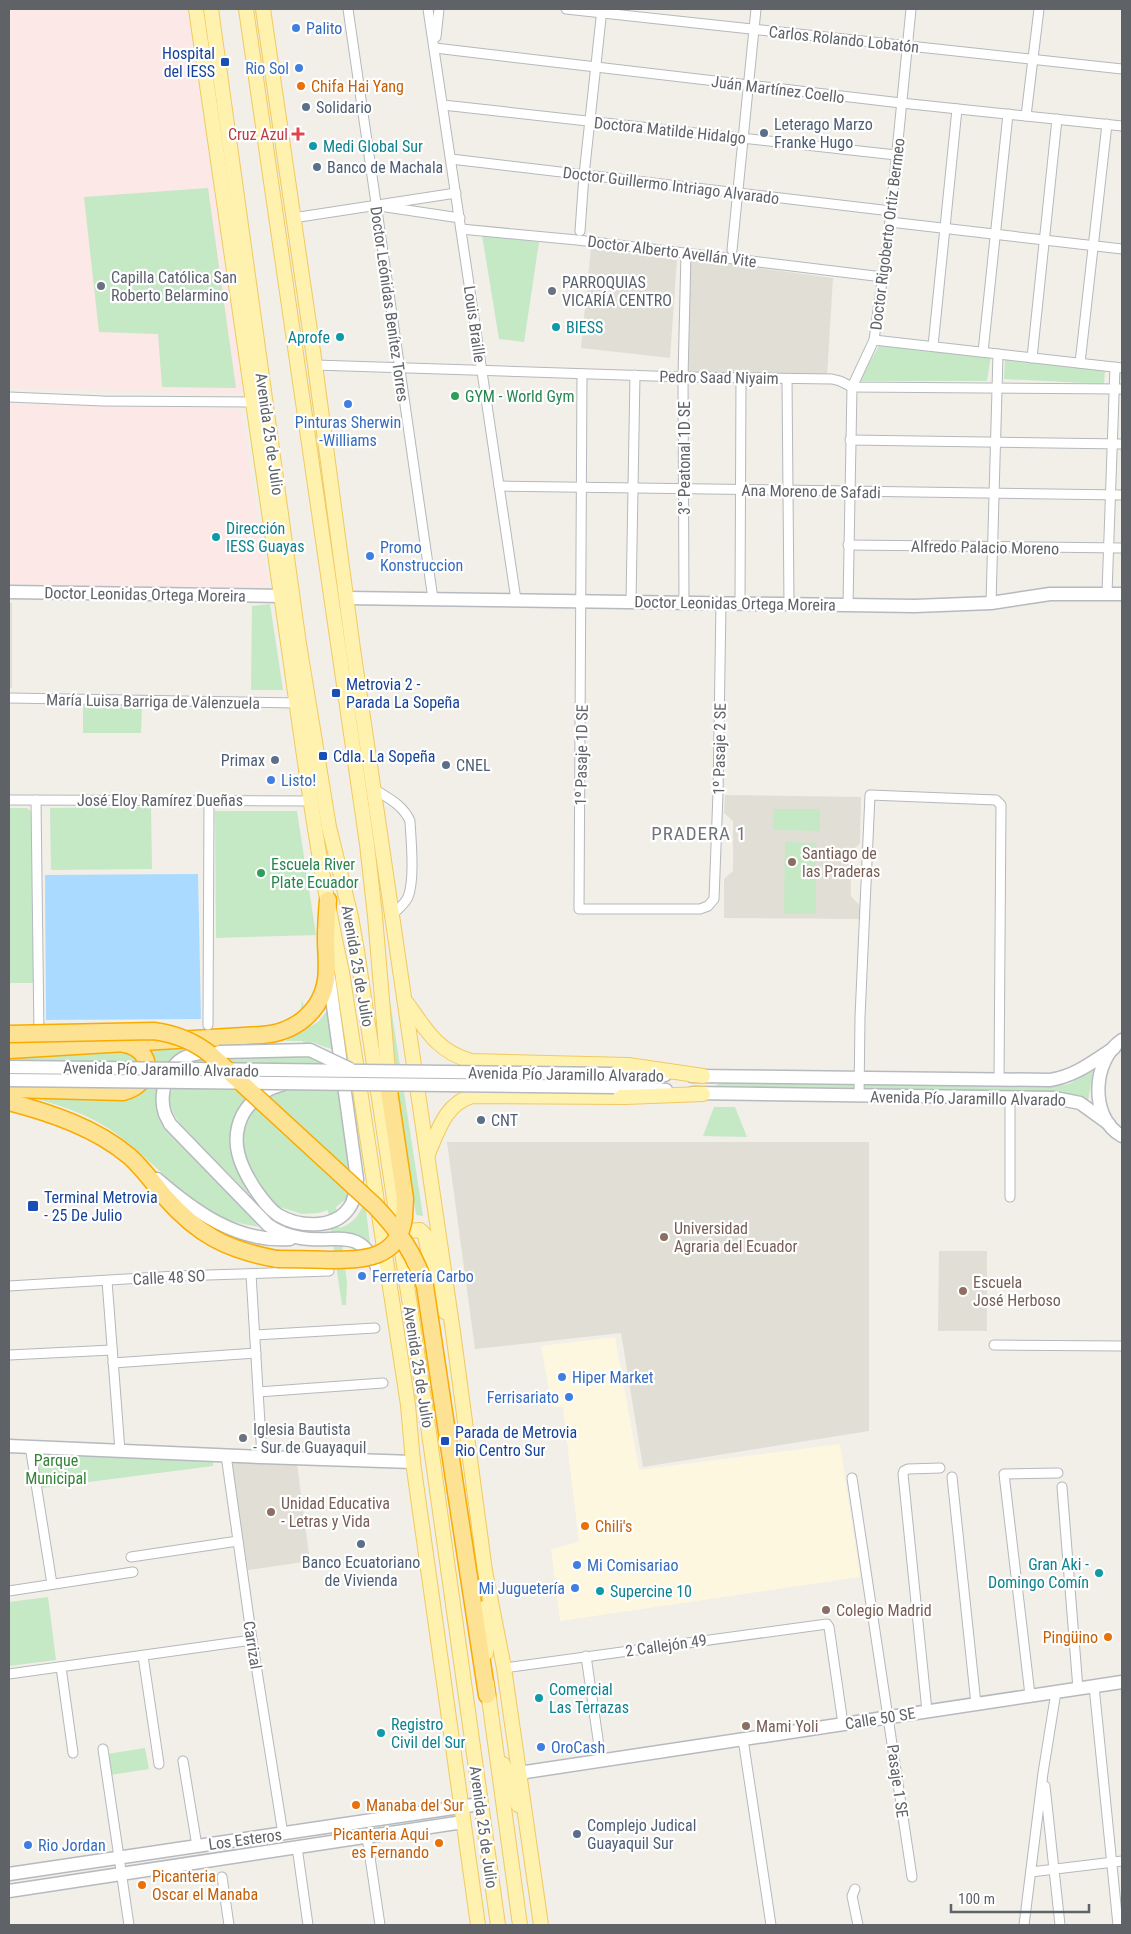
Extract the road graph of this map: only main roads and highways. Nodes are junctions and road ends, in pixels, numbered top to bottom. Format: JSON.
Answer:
{"nodes":[{"id":1,"x":196,"y":9,"type":"edge"},
{"id":2,"x":211,"y":9,"type":"edge"},
{"id":3,"x":246,"y":9,"type":"edge"},
{"id":4,"x":263,"y":9,"type":"edge"},
{"id":5,"x":267,"y":34,"type":"junction"},
{"id":6,"x":218,"y":57,"type":"junction"},
{"id":7,"x":257,"y":82,"type":"junction"},
{"id":8,"x":208,"y":94,"type":"junction"},
{"id":9,"x":286,"y":280,"type":"junction"},
{"id":10,"x":239,"y":312,"type":"junction"},
{"id":11,"x":312,"y":341,"type":"junction"},
{"id":12,"x":262,"y":376,"type":"junction"},
{"id":13,"x":329,"y":477,"type":"junction"},
{"id":14,"x":319,"y":521,"type":"junction"},
{"id":15,"x":9,"y":592,"type":"edge"},
{"id":16,"x":1122,"y":594,"type":"edge"},
{"id":17,"x":282,"y":596,"type":"junction"},
{"id":18,"x":346,"y":598,"type":"junction"},
{"id":19,"x":328,"y":828,"type":"junction"},
{"id":20,"x":367,"y":844,"type":"junction"},
{"id":21,"x":328,"y":900,"type":"junction"},
{"id":22,"x":392,"y":915,"type":"junction"},
{"id":23,"x":327,"y":962,"type":"junction"},
{"id":24,"x":404,"y":1000,"type":"junction"},
{"id":25,"x":9,"y":1034,"type":"edge"},
{"id":26,"x":1119,"y":1042,"type":"edge"},
{"id":27,"x":118,"y":1043,"type":"junction"},
{"id":28,"x":9,"y":1050,"type":"edge"},
{"id":29,"x":9,"y":1067,"type":"edge"},
{"id":30,"x":360,"y":1071,"type":"junction"},
{"id":31,"x":703,"y":1076,"type":"junction"},
{"id":32,"x":9,"y":1080,"type":"edge"},
{"id":33,"x":613,"y":1080,"type":"junction"},
{"id":34,"x":292,"y":1082,"type":"junction"},
{"id":35,"x":9,"y":1089,"type":"edge"},
{"id":36,"x":390,"y":1092,"type":"joint"},
{"id":37,"x":703,"y":1094,"type":"junction"},
{"id":38,"x":9,"y":1102,"type":"edge"},
{"id":39,"x":1109,"y":1124,"type":"junction"},
{"id":40,"x":1121,"y":1136,"type":"edge"},
{"id":41,"x":427,"y":1155,"type":"junction"},
{"id":42,"x":130,"y":1156,"type":"junction"},
{"id":43,"x":302,"y":1238,"type":"junction"},
{"id":44,"x":378,"y":1269,"type":"joint"},
{"id":45,"x":405,"y":1271,"type":"junction"},
{"id":46,"x":392,"y":1299,"type":"junction"},
{"id":47,"x":453,"y":1332,"type":"junction"},
{"id":48,"x":408,"y":1405,"type":"junction"},
{"id":49,"x":9,"y":1446,"type":"edge"},
{"id":50,"x":413,"y":1462,"type":"junction"},
{"id":51,"x":485,"y":1571,"type":"junction"},
{"id":52,"x":432,"y":1596,"type":"junction"},
{"id":53,"x":1122,"y":1682,"type":"edge"},
{"id":54,"x":465,"y":1689,"type":"junction"},
{"id":55,"x":487,"y":1696,"type":"junction"},
{"id":56,"x":493,"y":1738,"type":"junction"},
{"id":57,"x":519,"y":1773,"type":"junction"},
{"id":58,"x":481,"y":1806,"type":"junction"},
{"id":59,"x":461,"y":1807,"type":"junction"},
{"id":60,"x":464,"y":1822,"type":"junction"},
{"id":61,"x":506,"y":1828,"type":"junction"},
{"id":62,"x":527,"y":1829,"type":"junction"},
{"id":63,"x":470,"y":1869,"type":"junction"},
{"id":64,"x":9,"y":1874,"type":"edge"},
{"id":65,"x":9,"y":1891,"type":"edge"},
{"id":66,"x":478,"y":1925,"type":"edge"},
{"id":67,"x":498,"y":1925,"type":"edge"},
{"id":68,"x":520,"y":1925,"type":"edge"},
{"id":69,"x":541,"y":1925,"type":"edge"}],
"edges":[{"from":1,"to":8,"type":"main road","name":"Avenida 25 de Julio"},
{"from":2,"to":6,"type":"main road","name":"Avenida 25 de Julio"},
{"from":3,"to":7,"type":"main road","name":"Avenida 25 de Julio"},
{"from":4,"to":5,"type":"main road"},
{"from":5,"to":7,"type":"main road"},
{"from":5,"to":11,"type":"main road"},
{"from":6,"to":8,"type":"main road"},
{"from":6,"to":12,"type":"main road","name":"Avenida 25 de Julio"},
{"from":7,"to":9,"type":"main road","name":"Avenida 25 de Julio"},
{"from":8,"to":10,"type":"main road","name":"Avenida 25 de Julio"},
{"from":9,"to":11,"type":"main road"},
{"from":9,"to":14,"type":"main road","name":"Avenida 25 de Julio"},
{"from":10,"to":12,"type":"main road"},
{"from":10,"to":17,"type":"main road","name":"Avenida 25 de Julio"},
{"from":11,"to":13,"type":"main road"},
{"from":12,"to":19,"type":"main road","name":"Avenida 25 de Julio"},
{"from":13,"to":14,"type":"main road"},
{"from":13,"to":18,"type":"main road"},
{"from":14,"to":20,"type":"main road","name":"Avenida 25 de Julio"},
{"from":15,"to":17,"type":"main road","name":"Doctor Leonidas Ortega Moreira"},
{"from":16,"to":18,"type":"main road","name":"Doctor Leonidas Ortega Moreira"},
{"from":17,"to":21,"type":"main road","name":"Avenida 25 de Julio"},
{"from":18,"to":22,"type":"main road"},
{"from":19,"to":21,"type":"main road"},
{"from":19,"to":45,"type":"main road","name":"Avenida 25 de Julio"},
{"from":20,"to":22,"type":"main road"},
{"from":20,"to":36,"type":"main road","name":"Avenida 25 de Julio"},
{"from":21,"to":23,"type":"highway"},
{"from":21,"to":46,"type":"main road","name":"Avenida 25 de Julio"},
{"from":22,"to":24,"type":"main road"},
{"from":23,"to":27,"type":"highway"},
{"from":23,"to":34,"type":"main road","bridge":true},
{"from":24,"to":31,"type":"main road"},
{"from":24,"to":41,"type":"main road"},
{"from":25,"to":55,"type":"highway","bridge":true},
{"from":26,"to":31,"type":"main road","name":"Avenida Pío Jaramillo Alvarado"},
{"from":26,"to":39,"type":"main road"},
{"from":27,"to":28,"type":"highway"},
{"from":27,"to":35,"type":"highway"},
{"from":29,"to":30,"type":"main road","name":"Avenida Pío Jaramillo Alvarado","bridge":true},
{"from":30,"to":33,"type":"main road","name":"Avenida Pío Jaramillo Alvarado","bridge":true},
{"from":30,"to":43,"type":"main road","bridge":true},
{"from":31,"to":33,"type":"main road","name":"Avenida Pío Jaramillo Alvarado"},
{"from":32,"to":34,"type":"main road","name":"Avenida Pío Jaramillo Alvarado","bridge":true},
{"from":33,"to":34,"type":"main road","name":"Avenida Pío Jaramillo Alvarado","bridge":true},
{"from":33,"to":37,"type":"main road","name":"Avenida Pío Jaramillo Alvarado"},
{"from":36,"to":42,"type":"highway","bridge":true},
{"from":37,"to":39,"type":"main road","name":"Avenida Pío Jaramillo Alvarado"},
{"from":37,"to":41,"type":"main road"},
{"from":38,"to":42,"type":"highway"},
{"from":39,"to":40,"type":"main road"},
{"from":41,"to":47,"type":"main road"},
{"from":42,"to":43,"type":"main road"},
{"from":43,"to":44,"type":"main road"},
{"from":44,"to":46,"type":"main road"},
{"from":45,"to":47,"type":"main road"},
{"from":45,"to":48,"type":"main road"},
{"from":45,"to":54,"type":"main road","name":"Avenida 25 de Julio"},
{"from":46,"to":48,"type":"main road","name":"Avenida 25 de Julio"},
{"from":47,"to":51,"type":"main road"},
{"from":48,"to":50,"type":"main road","name":"Avenida 25 de Julio"},
{"from":49,"to":50,"type":"main road"},
{"from":50,"to":52,"type":"main road","name":"Avenida 25 de Julio"},
{"from":51,"to":55,"type":"main road","name":"Avenida 25 de Julio"},
{"from":51,"to":57,"type":"main road"},
{"from":52,"to":54,"type":"main road"},
{"from":52,"to":59,"type":"main road","name":"Avenida 25 de Julio"},
{"from":53,"to":57,"type":"main road","name":"Calle 50 SE"},
{"from":54,"to":58,"type":"main road","name":"Avenida 25 de Julio"},
{"from":55,"to":56,"type":"main road","name":"Avenida 25 de Julio"},
{"from":56,"to":61,"type":"main road","name":"Avenida 25 de Julio"},
{"from":56,"to":62,"type":"main road"},
{"from":57,"to":62,"type":"main road"},
{"from":58,"to":59,"type":"main road","name":"Los Esteros"},
{"from":58,"to":61,"type":"main road"},
{"from":58,"to":63,"type":"main road"},
{"from":58,"to":67,"type":"main road","name":"Avenida 25 de Julio"},
{"from":59,"to":60,"type":"main road","name":"Avenida 25 de Julio"},
{"from":59,"to":64,"type":"main road","name":"Los Esteros"},
{"from":60,"to":63,"type":"main road","name":"Avenida 25 de Julio"},
{"from":60,"to":65,"type":"main road","name":"Los Esteros"},
{"from":61,"to":68,"type":"main road","name":"Avenida 25 de Julio"},
{"from":62,"to":69,"type":"main road"},
{"from":63,"to":66,"type":"main road","name":"Avenida 25 de Julio"}]}
